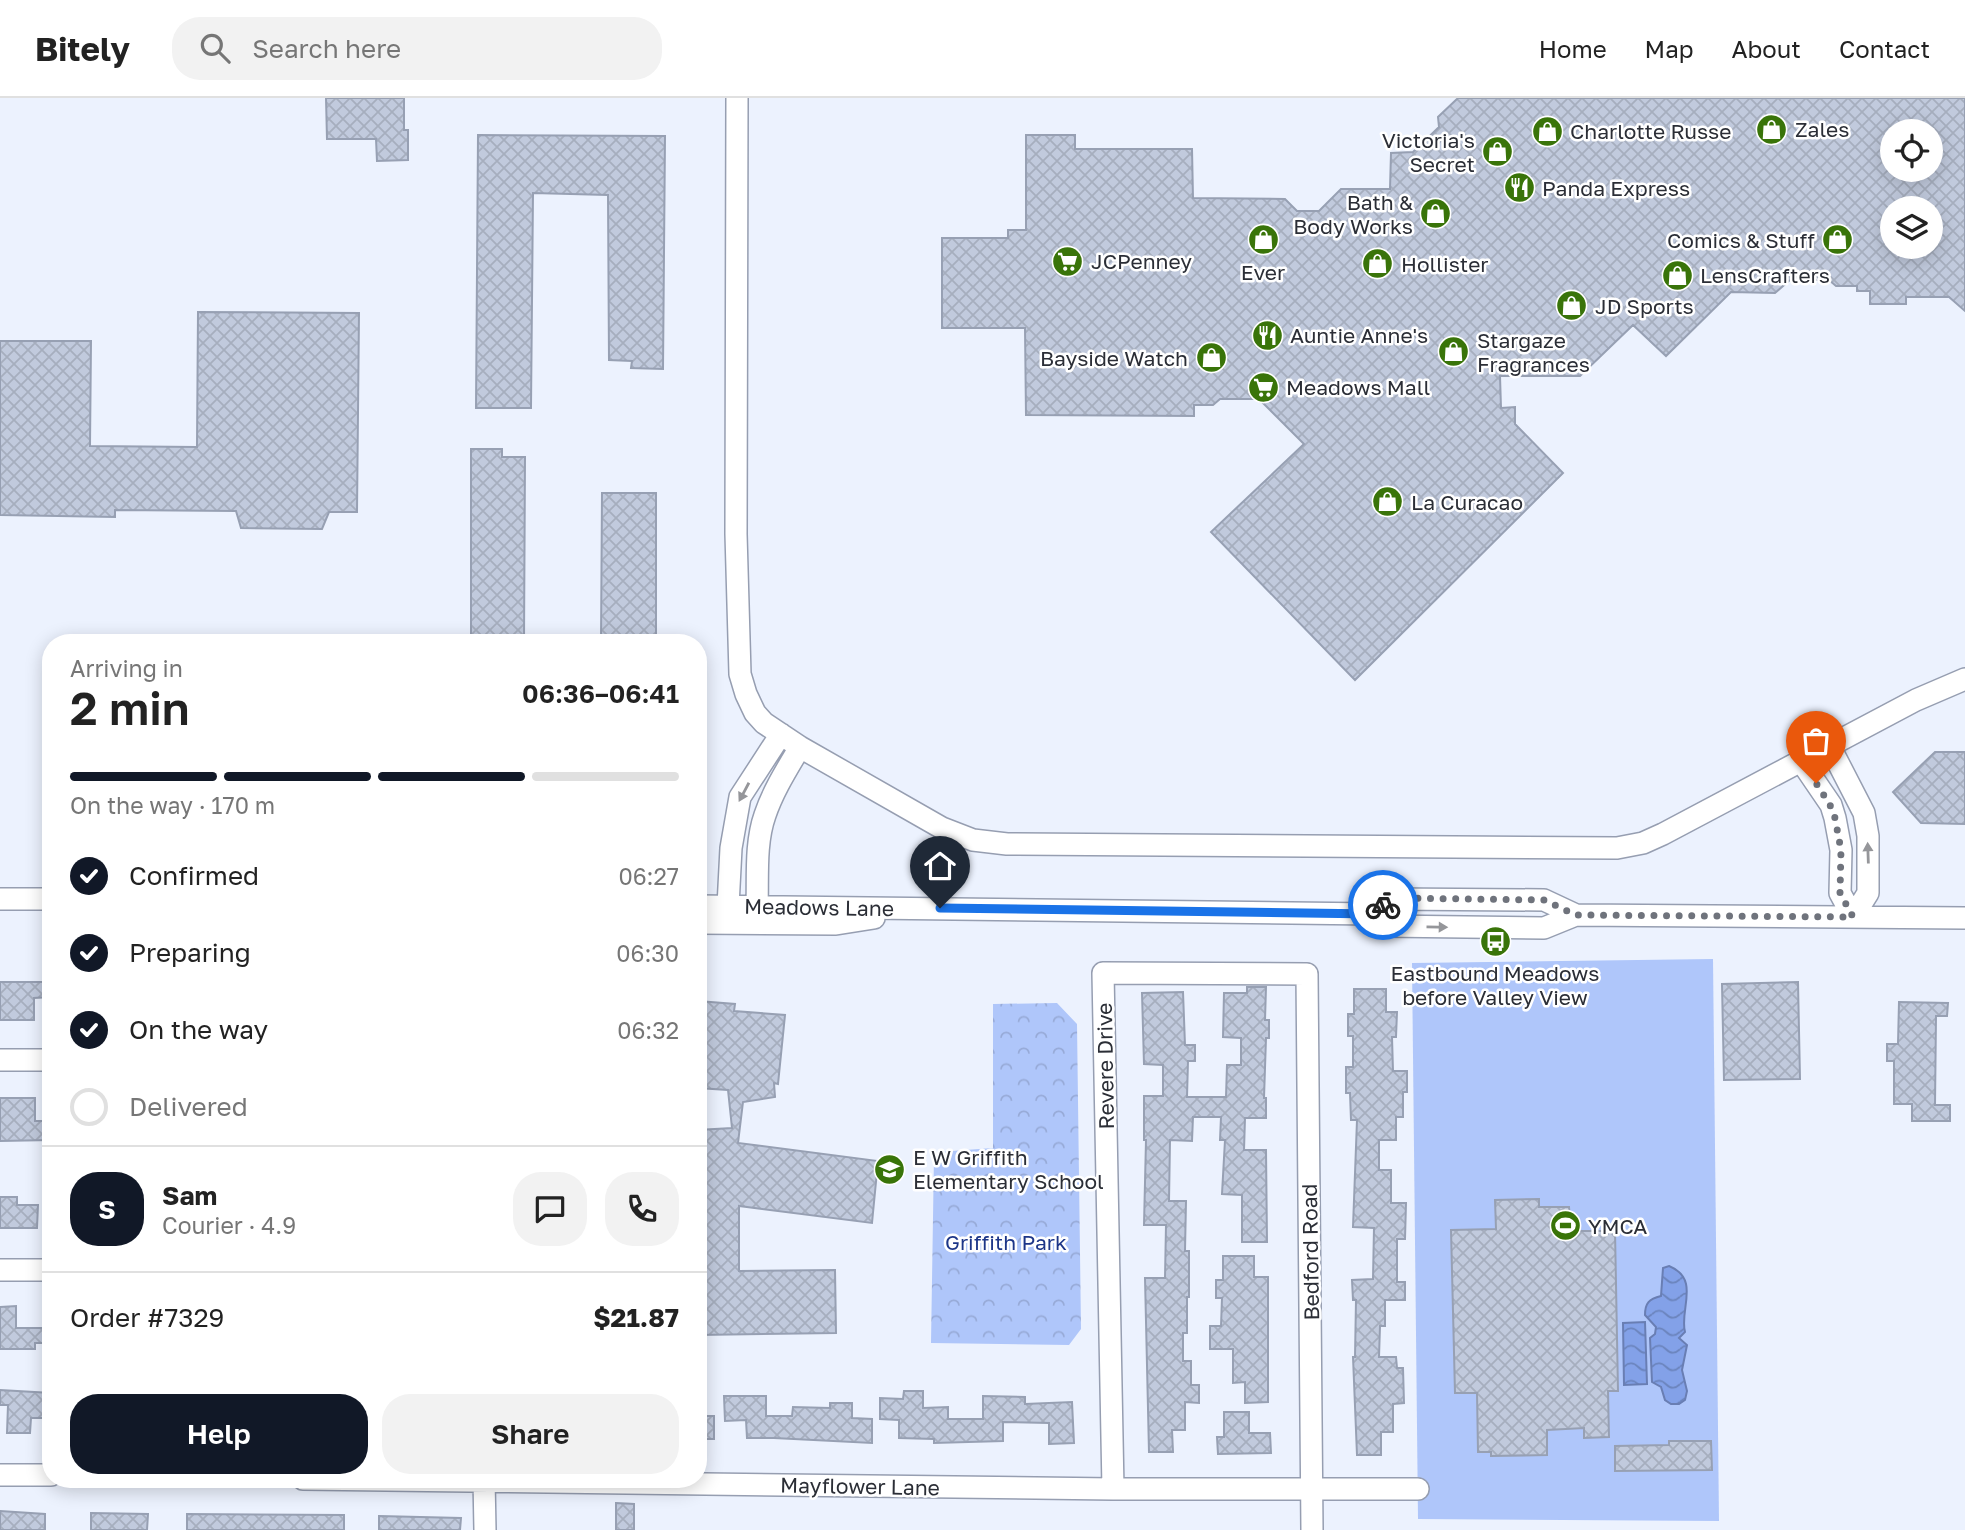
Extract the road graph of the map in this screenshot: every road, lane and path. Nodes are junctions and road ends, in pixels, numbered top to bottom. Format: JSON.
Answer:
{"nodes":[{"id":1,"x":737,"y":98,"type":"edge"},
{"id":2,"x":1965,"y":679,"type":"edge"},
{"id":3,"x":780,"y":734,"type":"junction"},
{"id":4,"x":800,"y":747,"type":"junction"},
{"id":5,"x":1830,"y":747,"type":"junction"},
{"id":6,"x":1801,"y":761,"type":"junction"},
{"id":7,"x":0,"y":899,"type":"edge"},
{"id":8,"x":42,"y":900,"type":"edge"},
{"id":9,"x":707,"y":906,"type":"edge"},
{"id":10,"x":728,"y":906,"type":"junction"},
{"id":11,"x":757,"y":907,"type":"junction"},
{"id":12,"x":940,"y":908,"type":"junction"},
{"id":13,"x":1853,"y":917,"type":"junction"},
{"id":14,"x":1965,"y":918,"type":"edge"},
{"id":15,"x":707,"y":923,"type":"edge"},
{"id":16,"x":1307,"y":974,"type":"joint"},
{"id":17,"x":0,"y":1060,"type":"edge"},
{"id":18,"x":42,"y":1060,"type":"edge"},
{"id":19,"x":0,"y":1270,"type":"edge"},
{"id":20,"x":42,"y":1270,"type":"edge"},
{"id":21,"x":0,"y":1475,"type":"edge"},
{"id":22,"x":42,"y":1475,"type":"edge"},
{"id":23,"x":707,"y":1483,"type":"edge"},
{"id":24,"x":484,"y":1488,"type":"edge"},
{"id":25,"x":1312,"y":1488,"type":"junction"},
{"id":26,"x":1113,"y":1489,"type":"junction"},
{"id":27,"x":1418,"y":1489,"type":"dead end"},
{"id":28,"x":485,"y":1530,"type":"edge"},
{"id":29,"x":1312,"y":1530,"type":"edge"}],
"edges":[{"from":1,"to":3,"type":"street"},
{"from":2,"to":5,"type":"street"},
{"from":3,"to":4,"type":"street"},
{"from":3,"to":10,"type":"street","one_way":true},
{"from":4,"to":6,"type":"street"},
{"from":4,"to":11,"type":"street"},
{"from":5,"to":6,"type":"street"},
{"from":13,"to":5,"type":"street","one_way":true},
{"from":6,"to":13,"type":"street"},
{"from":7,"to":8,"type":"street"},
{"from":9,"to":10,"type":"street","name":"Meadows Lane"},
{"from":10,"to":11,"type":"street","name":"Meadows Lane"},
{"from":11,"to":12,"type":"street","name":"Meadows Lane"},
{"from":12,"to":13,"type":"street","name":"Meadows Lane"},
{"from":12,"to":15,"type":"street","name":"Meadows Lane"},
{"from":13,"to":14,"type":"street","name":"Meadows Lane"},
{"from":16,"to":25,"type":"street","name":"Bedford Road"},
{"from":16,"to":26,"type":"street","name":"Revere Drive"},
{"from":17,"to":18,"type":"street"},
{"from":19,"to":20,"type":"street"},
{"from":21,"to":22,"type":"street"},
{"from":23,"to":26,"type":"street","name":"Mayflower Lane"},
{"from":24,"to":28,"type":"street"},
{"from":25,"to":26,"type":"street","name":"Mayflower Lane"},
{"from":25,"to":27,"type":"street","name":"Mayflower Lane"},
{"from":25,"to":29,"type":"street","name":"Bedford Road"}]}
